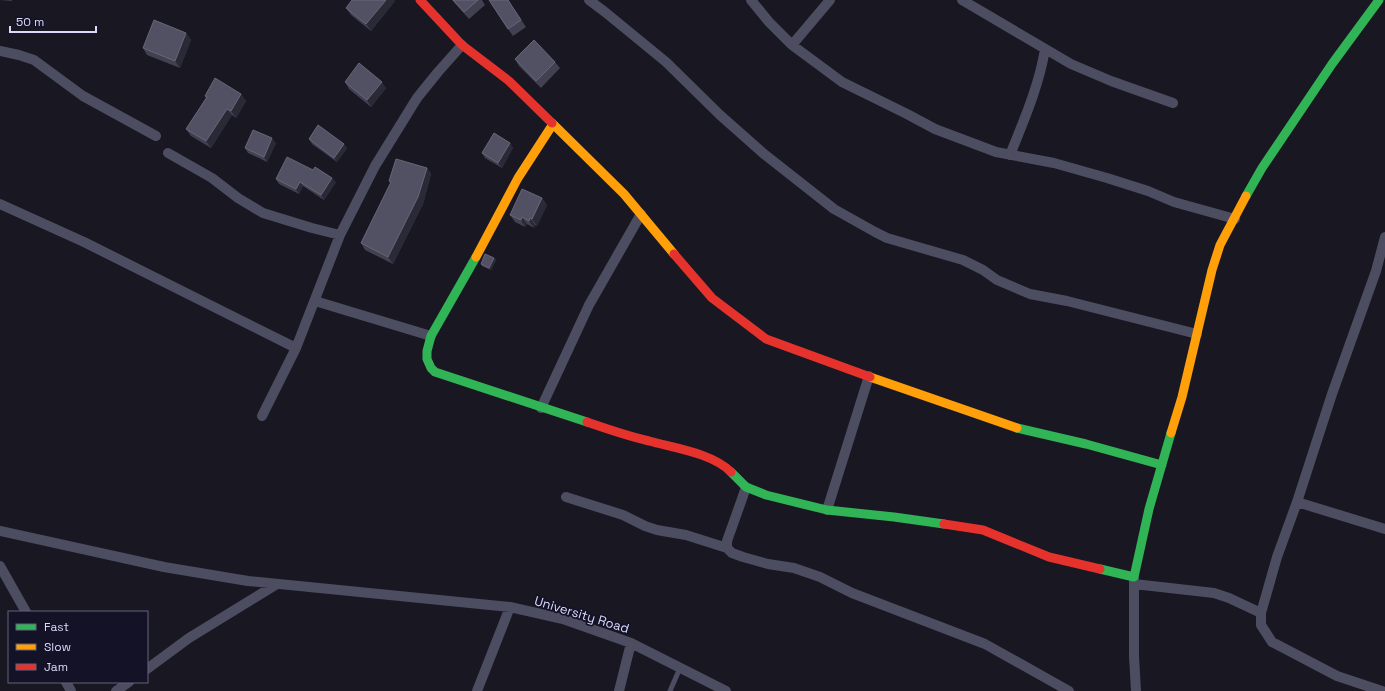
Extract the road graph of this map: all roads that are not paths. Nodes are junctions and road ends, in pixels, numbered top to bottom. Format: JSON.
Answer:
{"nodes":[{"id":1,"x":420,"y":0,"type":"edge"},
{"id":2,"x":589,"y":0,"type":"edge"},
{"id":3,"x":751,"y":0,"type":"edge"},
{"id":4,"x":830,"y":0,"type":"edge"},
{"id":5,"x":962,"y":0,"type":"edge"},
{"id":6,"x":1379,"y":0,"type":"edge"},
{"id":7,"x":462,"y":44,"type":"junction"},
{"id":8,"x":792,"y":45,"type":"junction"},
{"id":9,"x":1045,"y":49,"type":"junction"},
{"id":10,"x":0,"y":51,"type":"edge"},
{"id":11,"x":1173,"y":103,"type":"dead end"},
{"id":12,"x":553,"y":124,"type":"junction"},
{"id":13,"x":156,"y":136,"type":"dead end"},
{"id":14,"x":168,"y":153,"type":"dead end"},
{"id":15,"x":1010,"y":155,"type":"junction"},
{"id":16,"x":0,"y":204,"type":"edge"},
{"id":17,"x":641,"y":214,"type":"junction"},
{"id":18,"x":1235,"y":219,"type":"junction"},
{"id":19,"x":340,"y":235,"type":"junction"},
{"id":20,"x":1385,"y":236,"type":"edge"},
{"id":21,"x":315,"y":301,"type":"junction"},
{"id":22,"x":1197,"y":334,"type":"junction"},
{"id":23,"x":431,"y":336,"type":"junction"},
{"id":24,"x":296,"y":348,"type":"junction"},
{"id":25,"x":869,"y":376,"type":"junction"},
{"id":26,"x":541,"y":408,"type":"junction"},
{"id":27,"x":262,"y":416,"type":"dead end"},
{"id":28,"x":1162,"y":465,"type":"junction"},
{"id":29,"x":746,"y":487,"type":"junction"},
{"id":30,"x":566,"y":497,"type":"dead end"},
{"id":31,"x":1297,"y":502,"type":"junction"},
{"id":32,"x":827,"y":510,"type":"junction"},
{"id":33,"x":1385,"y":529,"type":"edge"},
{"id":34,"x":0,"y":531,"type":"edge"},
{"id":35,"x":727,"y":548,"type":"junction"},
{"id":36,"x":0,"y":566,"type":"edge"},
{"id":37,"x":1134,"y":581,"type":"junction"},
{"id":38,"x":277,"y":584,"type":"junction"},
{"id":39,"x":510,"y":607,"type":"junction"},
{"id":40,"x":25,"y":611,"type":"edge"},
{"id":41,"x":1261,"y":613,"type":"junction"},
{"id":42,"x":631,"y":643,"type":"junction"},
{"id":43,"x":148,"y":668,"type":"edge"},
{"id":44,"x":680,"y":668,"type":"junction"},
{"id":45,"x":128,"y":683,"type":"edge"},
{"id":46,"x":116,"y":691,"type":"edge"},
{"id":47,"x":477,"y":691,"type":"edge"},
{"id":48,"x":619,"y":691,"type":"edge"},
{"id":49,"x":670,"y":691,"type":"edge"},
{"id":50,"x":726,"y":691,"type":"edge"},
{"id":51,"x":1070,"y":691,"type":"edge"},
{"id":52,"x":1136,"y":691,"type":"edge"},
{"id":53,"x":1382,"y":691,"type":"edge"}],
"edges":[{"from":1,"to":7,"type":"street"},
{"from":2,"to":22,"type":"street"},
{"from":3,"to":8,"type":"street"},
{"from":4,"to":8,"type":"street"},
{"from":5,"to":9,"type":"street"},
{"from":6,"to":18,"type":"street"},
{"from":7,"to":12,"type":"street"},
{"from":7,"to":19,"type":"street"},
{"from":8,"to":15,"type":"street"},
{"from":9,"to":11,"type":"street"},
{"from":9,"to":15,"type":"street"},
{"from":10,"to":13,"type":"street"},
{"from":12,"to":17,"type":"street"},
{"from":12,"to":23,"type":"street"},
{"from":14,"to":19,"type":"street"},
{"from":15,"to":18,"type":"street"},
{"from":16,"to":24,"type":"street"},
{"from":17,"to":25,"type":"street"},
{"from":17,"to":26,"type":"street"},
{"from":18,"to":22,"type":"street"},
{"from":19,"to":21,"type":"street"},
{"from":20,"to":31,"type":"street"},
{"from":21,"to":23,"type":"street"},
{"from":21,"to":24,"type":"street"},
{"from":22,"to":28,"type":"street"},
{"from":23,"to":26,"type":"street"},
{"from":24,"to":27,"type":"street"},
{"from":25,"to":28,"type":"street"},
{"from":25,"to":32,"type":"street"},
{"from":26,"to":29,"type":"street"},
{"from":28,"to":37,"type":"street"},
{"from":29,"to":32,"type":"street"},
{"from":29,"to":35,"type":"street"},
{"from":30,"to":35,"type":"street"},
{"from":31,"to":33,"type":"street"},
{"from":31,"to":41,"type":"street"},
{"from":32,"to":37,"type":"street"},
{"from":34,"to":38,"type":"street","name":"University Road"},
{"from":35,"to":51,"type":"street"},
{"from":36,"to":40,"type":"street"},
{"from":37,"to":41,"type":"street"},
{"from":37,"to":52,"type":"street"},
{"from":38,"to":39,"type":"street","name":"University Road"},
{"from":38,"to":43,"type":"street"},
{"from":39,"to":42,"type":"street","name":"University Road"},
{"from":39,"to":47,"type":"street"},
{"from":41,"to":53,"type":"street"},
{"from":42,"to":44,"type":"street","name":"University Road"},
{"from":42,"to":48,"type":"street"},
{"from":44,"to":49,"type":"lane"},
{"from":44,"to":50,"type":"street","name":"University Road"},
{"from":45,"to":46,"type":"street"}]}
